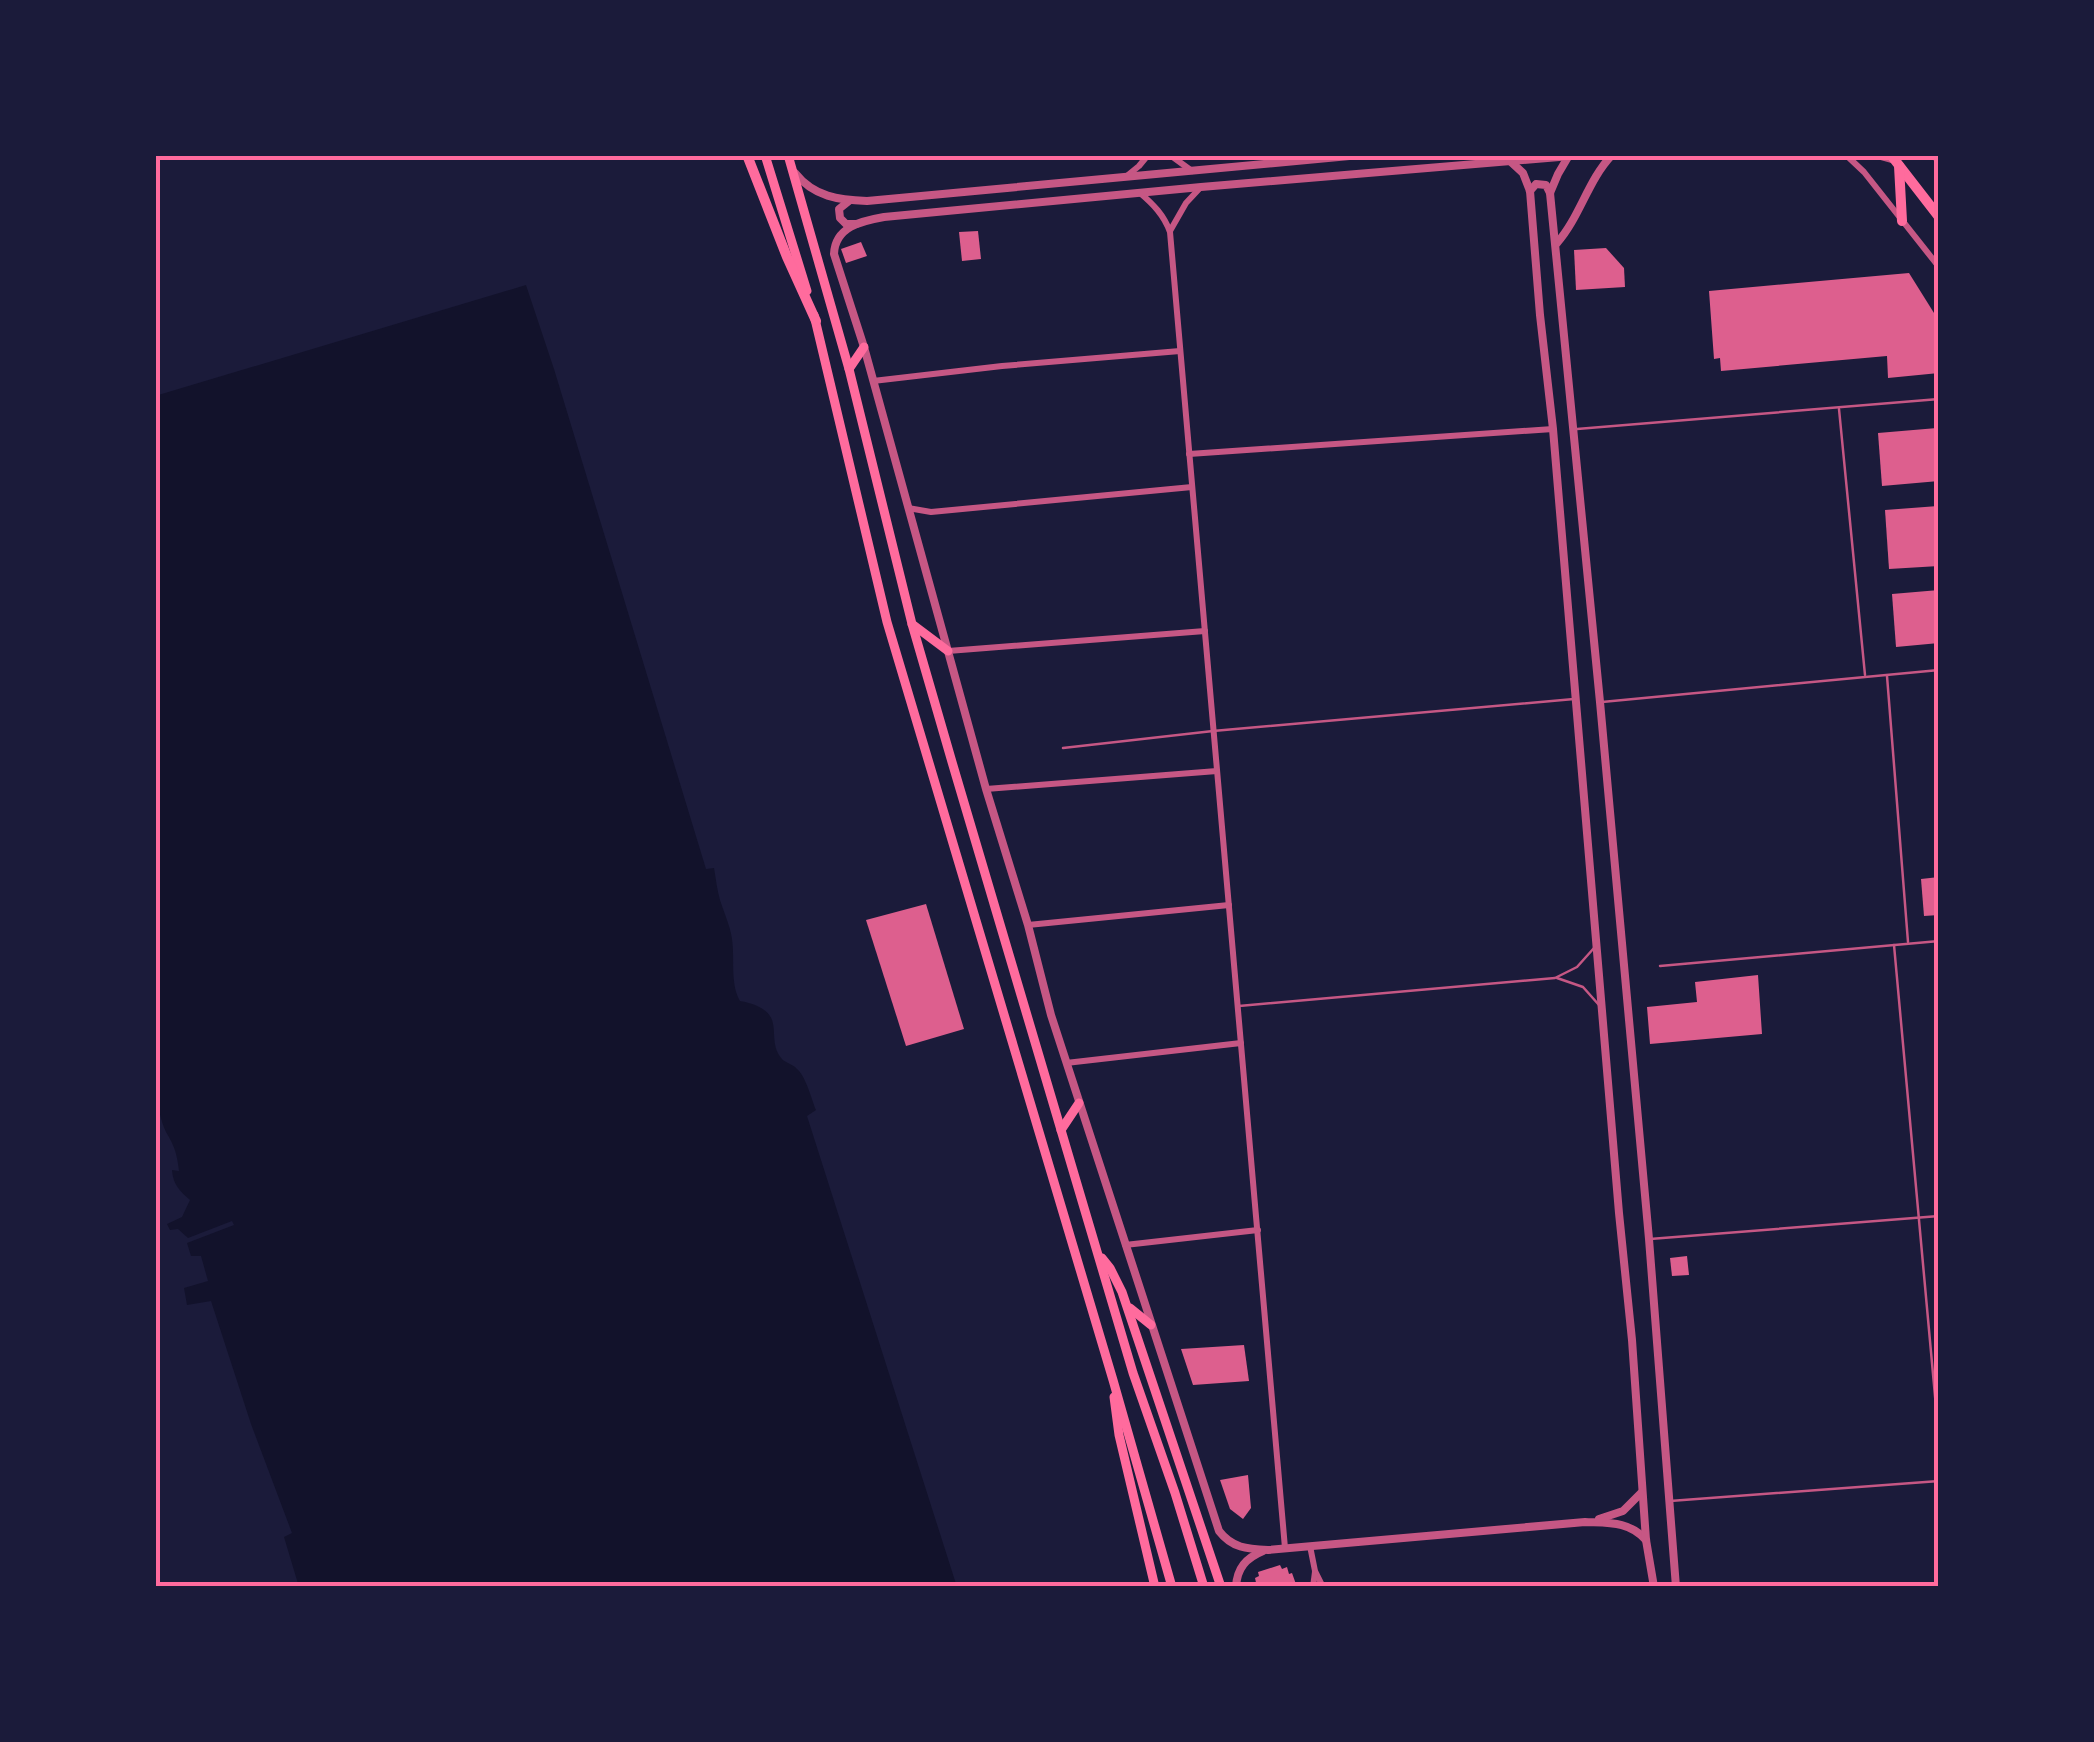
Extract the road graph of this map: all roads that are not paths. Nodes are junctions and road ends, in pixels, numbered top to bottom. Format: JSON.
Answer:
{"nodes":[{"id":1,"x":747,"y":155,"type":"edge"},
{"id":2,"x":765,"y":155,"type":"edge"},
{"id":3,"x":788,"y":155,"type":"edge"},
{"id":4,"x":1148,"y":155,"type":"edge"},
{"id":5,"x":1170,"y":155,"type":"edge"},
{"id":6,"x":1360,"y":155,"type":"edge"},
{"id":7,"x":1582,"y":155,"type":"edge"},
{"id":8,"x":1612,"y":155,"type":"edge"},
{"id":9,"x":1846,"y":155,"type":"edge"},
{"id":10,"x":1877,"y":155,"type":"edge"},
{"id":11,"x":1569,"y":156,"type":"edge"},
{"id":12,"x":1895,"y":160,"type":"edge"},
{"id":13,"x":1510,"y":161,"type":"junction"},
{"id":14,"x":793,"y":169,"type":"junction"},
{"id":15,"x":1193,"y":172,"type":"junction"},
{"id":16,"x":1120,"y":179,"type":"junction"},
{"id":17,"x":1201,"y":187,"type":"junction"},
{"id":18,"x":1530,"y":191,"type":"junction"},
{"id":19,"x":1550,"y":193,"type":"junction"},
{"id":20,"x":1140,"y":194,"type":"junction"},
{"id":21,"x":854,"y":200,"type":"junction"},
{"id":22,"x":1939,"y":218,"type":"edge"},
{"id":23,"x":1902,"y":222,"type":"junction"},
{"id":24,"x":856,"y":224,"type":"junction"},
{"id":25,"x":1170,"y":232,"type":"junction"},
{"id":26,"x":1557,"y":242,"type":"junction"},
{"id":27,"x":1939,"y":267,"type":"edge"},
{"id":28,"x":816,"y":321,"type":"junction"},
{"id":29,"x":864,"y":347,"type":"junction"},
{"id":30,"x":1180,"y":352,"type":"junction"},
{"id":31,"x":849,"y":369,"type":"junction"},
{"id":32,"x":874,"y":381,"type":"junction"},
{"id":33,"x":1939,"y":399,"type":"edge"},
{"id":34,"x":1839,"y":407,"type":"junction"},
{"id":35,"x":1553,"y":429,"type":"junction"},
{"id":36,"x":1575,"y":429,"type":"junction"},
{"id":37,"x":1189,"y":454,"type":"junction"},
{"id":38,"x":1192,"y":487,"type":"junction"},
{"id":39,"x":908,"y":508,"type":"junction"},
{"id":40,"x":912,"y":624,"type":"junction"},
{"id":41,"x":1205,"y":631,"type":"junction"},
{"id":42,"x":948,"y":651,"type":"junction"},
{"id":43,"x":1939,"y":670,"type":"edge"},
{"id":44,"x":1886,"y":674,"type":"junction"},
{"id":45,"x":1866,"y":676,"type":"junction"},
{"id":46,"x":1575,"y":699,"type":"junction"},
{"id":47,"x":1600,"y":702,"type":"junction"},
{"id":48,"x":1214,"y":731,"type":"junction"},
{"id":49,"x":1063,"y":748,"type":"dead end"},
{"id":50,"x":1217,"y":771,"type":"junction"},
{"id":51,"x":986,"y":790,"type":"junction"},
{"id":52,"x":1229,"y":906,"type":"junction"},
{"id":53,"x":1028,"y":925,"type":"junction"},
{"id":54,"x":1939,"y":941,"type":"edge"},
{"id":55,"x":1908,"y":943,"type":"junction"},
{"id":56,"x":1596,"y":944,"type":"junction"},
{"id":57,"x":1894,"y":945,"type":"junction"},
{"id":58,"x":1660,"y":966,"type":"dead end"},
{"id":59,"x":1556,"y":978,"type":"junction"},
{"id":60,"x":1238,"y":1006,"type":"junction"},
{"id":61,"x":1601,"y":1007,"type":"junction"},
{"id":62,"x":1241,"y":1043,"type":"junction"},
{"id":63,"x":1066,"y":1063,"type":"junction"},
{"id":64,"x":1079,"y":1103,"type":"junction"},
{"id":65,"x":1061,"y":1130,"type":"junction"},
{"id":66,"x":1939,"y":1216,"type":"edge"},
{"id":67,"x":1920,"y":1218,"type":"junction"},
{"id":68,"x":1258,"y":1230,"type":"junction"},
{"id":69,"x":1648,"y":1239,"type":"junction"},
{"id":70,"x":1125,"y":1245,"type":"junction"},
{"id":71,"x":1100,"y":1256,"type":"junction"},
{"id":72,"x":1127,"y":1305,"type":"junction"},
{"id":73,"x":1151,"y":1325,"type":"junction"},
{"id":74,"x":1113,"y":1380,"type":"junction"},
{"id":75,"x":1939,"y":1440,"type":"edge"},
{"id":76,"x":1939,"y":1481,"type":"edge"},
{"id":77,"x":1642,"y":1492,"type":"junction"},
{"id":78,"x":1669,"y":1502,"type":"junction"},
{"id":79,"x":1585,"y":1522,"type":"junction"},
{"id":80,"x":1646,"y":1540,"type":"junction"},
{"id":81,"x":1310,"y":1546,"type":"junction"},
{"id":82,"x":1286,"y":1548,"type":"junction"},
{"id":83,"x":1268,"y":1550,"type":"junction"},
{"id":84,"x":1315,"y":1571,"type":"junction"},
{"id":85,"x":1155,"y":1587,"type":"edge"},
{"id":86,"x":1172,"y":1587,"type":"edge"},
{"id":87,"x":1204,"y":1587,"type":"edge"},
{"id":88,"x":1221,"y":1587,"type":"edge"},
{"id":89,"x":1236,"y":1587,"type":"edge"},
{"id":90,"x":1313,"y":1587,"type":"edge"},
{"id":91,"x":1322,"y":1587,"type":"edge"},
{"id":92,"x":1654,"y":1587,"type":"edge"},
{"id":93,"x":1676,"y":1587,"type":"edge"}],
"edges":[{"from":1,"to":28,"type":"main road"},
{"from":2,"to":28,"type":"main road"},
{"from":3,"to":14,"type":"main road"},
{"from":4,"to":16,"type":"street"},
{"from":5,"to":15,"type":"street"},
{"from":6,"to":15,"type":"street"},
{"from":7,"to":11,"type":"street"},
{"from":8,"to":26,"type":"street"},
{"from":9,"to":23,"type":"street"},
{"from":10,"to":12,"type":"street"},
{"from":11,"to":13,"type":"street"},
{"from":11,"to":19,"type":"street"},
{"from":12,"to":22,"type":"main road"},
{"from":12,"to":23,"type":"main road"},
{"from":13,"to":17,"type":"street"},
{"from":13,"to":18,"type":"street"},
{"from":14,"to":21,"type":"street"},
{"from":14,"to":31,"type":"main road"},
{"from":15,"to":16,"type":"street"},
{"from":16,"to":21,"type":"street"},
{"from":17,"to":20,"type":"street"},
{"from":17,"to":25,"type":"street"},
{"from":18,"to":19,"type":"street"},
{"from":18,"to":35,"type":"street"},
{"from":19,"to":26,"type":"street"},
{"from":20,"to":24,"type":"street"},
{"from":20,"to":25,"type":"street"},
{"from":21,"to":24,"type":"street"},
{"from":23,"to":27,"type":"street"},
{"from":24,"to":29,"type":"street"},
{"from":25,"to":30,"type":"street"},
{"from":26,"to":36,"type":"street"},
{"from":28,"to":74,"type":"main road"},
{"from":29,"to":31,"type":"main road"},
{"from":29,"to":32,"type":"street"},
{"from":30,"to":32,"type":"street"},
{"from":30,"to":37,"type":"street"},
{"from":31,"to":40,"type":"main road"},
{"from":32,"to":39,"type":"street"},
{"from":33,"to":34,"type":"lane"},
{"from":34,"to":36,"type":"lane"},
{"from":34,"to":45,"type":"lane"},
{"from":35,"to":37,"type":"street"},
{"from":35,"to":46,"type":"street"},
{"from":36,"to":47,"type":"street"},
{"from":37,"to":38,"type":"street"},
{"from":38,"to":39,"type":"street"},
{"from":38,"to":41,"type":"street"},
{"from":39,"to":42,"type":"street"},
{"from":40,"to":42,"type":"main road"},
{"from":40,"to":65,"type":"main road"},
{"from":41,"to":42,"type":"street"},
{"from":41,"to":48,"type":"street"},
{"from":42,"to":51,"type":"street"},
{"from":43,"to":44,"type":"lane"},
{"from":44,"to":45,"type":"lane"},
{"from":44,"to":55,"type":"lane"},
{"from":45,"to":47,"type":"lane"},
{"from":46,"to":48,"type":"lane"},
{"from":46,"to":56,"type":"street"},
{"from":47,"to":69,"type":"street"},
{"from":48,"to":49,"type":"lane"},
{"from":48,"to":50,"type":"street"},
{"from":50,"to":51,"type":"street"},
{"from":50,"to":52,"type":"street"},
{"from":51,"to":53,"type":"street"},
{"from":52,"to":53,"type":"street"},
{"from":52,"to":60,"type":"street"},
{"from":53,"to":63,"type":"street"},
{"from":54,"to":55,"type":"lane"},
{"from":55,"to":57,"type":"lane"},
{"from":56,"to":59,"type":"lane"},
{"from":56,"to":61,"type":"street"},
{"from":57,"to":58,"type":"lane"},
{"from":57,"to":67,"type":"lane"},
{"from":59,"to":60,"type":"lane"},
{"from":59,"to":61,"type":"lane"},
{"from":60,"to":62,"type":"street"},
{"from":61,"to":77,"type":"street"},
{"from":62,"to":63,"type":"street"},
{"from":62,"to":68,"type":"street"},
{"from":63,"to":64,"type":"street"},
{"from":64,"to":65,"type":"main road"},
{"from":64,"to":70,"type":"street"},
{"from":65,"to":71,"type":"main road"},
{"from":66,"to":67,"type":"lane"},
{"from":67,"to":69,"type":"lane"},
{"from":67,"to":75,"type":"lane"},
{"from":68,"to":70,"type":"street"},
{"from":68,"to":82,"type":"street"},
{"from":69,"to":78,"type":"street"},
{"from":70,"to":73,"type":"street"},
{"from":71,"to":72,"type":"main road"},
{"from":71,"to":87,"type":"main road"},
{"from":72,"to":73,"type":"main road"},
{"from":72,"to":88,"type":"main road"},
{"from":73,"to":83,"type":"street"},
{"from":74,"to":85,"type":"main road"},
{"from":74,"to":86,"type":"main road"},
{"from":76,"to":78,"type":"lane"},
{"from":77,"to":79,"type":"street"},
{"from":77,"to":80,"type":"street"},
{"from":78,"to":93,"type":"street"},
{"from":79,"to":80,"type":"street"},
{"from":79,"to":81,"type":"street"},
{"from":80,"to":92,"type":"street"},
{"from":81,"to":82,"type":"street"},
{"from":81,"to":84,"type":"street"},
{"from":82,"to":83,"type":"street"},
{"from":83,"to":89,"type":"street"},
{"from":84,"to":90,"type":"street"},
{"from":84,"to":91,"type":"street"}]}
